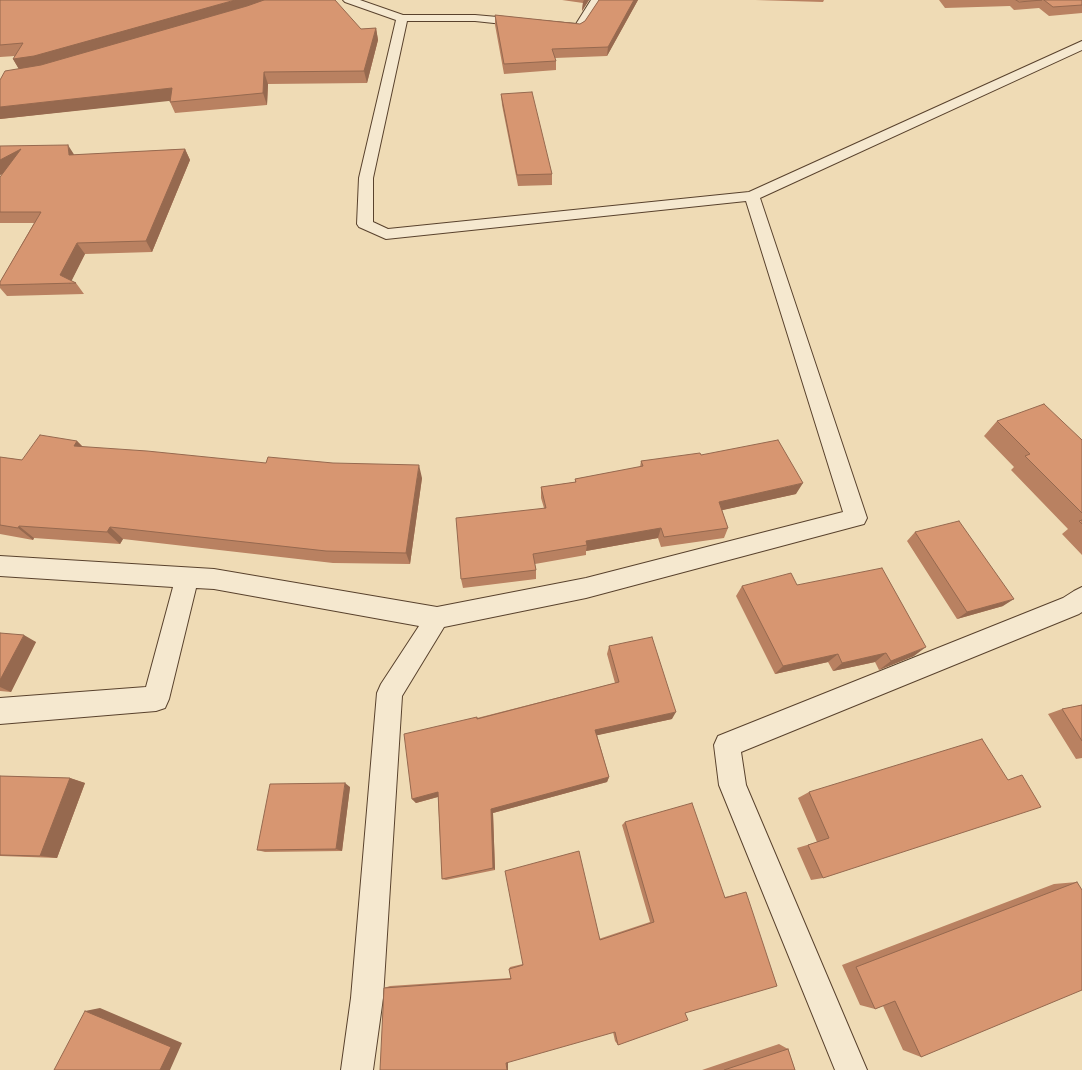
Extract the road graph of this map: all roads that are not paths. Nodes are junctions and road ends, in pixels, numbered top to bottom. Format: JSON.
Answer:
{"nodes":[{"id":1,"x":349,"y":0,"type":"edge"},
{"id":2,"x":597,"y":0,"type":"edge"},
{"id":3,"x":402,"y":18,"type":"junction"},
{"id":4,"x":1082,"y":44,"type":"edge"},
{"id":5,"x":752,"y":196,"type":"junction"},
{"id":6,"x":0,"y":566,"type":"edge"},
{"id":7,"x":187,"y":577,"type":"junction"},
{"id":8,"x":1078,"y":609,"type":"edge"},
{"id":9,"x":437,"y":618,"type":"junction"},
{"id":10,"x":0,"y":711,"type":"edge"},
{"id":11,"x":357,"y":1070,"type":"edge"},
{"id":12,"x":850,"y":1070,"type":"edge"}],
"edges":[{"from":1,"to":3,"type":"street"},
{"from":2,"to":3,"type":"street"},
{"from":3,"to":5,"type":"street"},
{"from":4,"to":5,"type":"street"},
{"from":5,"to":9,"type":"street"},
{"from":6,"to":7,"type":"street"},
{"from":7,"to":9,"type":"street"},
{"from":7,"to":10,"type":"street"},
{"from":8,"to":12,"type":"street"},
{"from":9,"to":11,"type":"street"}]}
